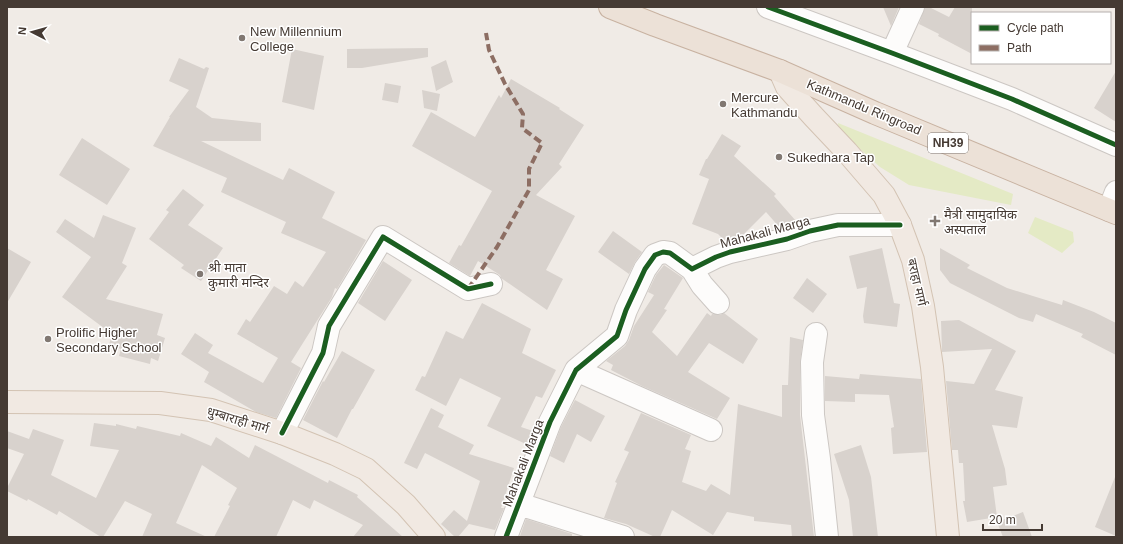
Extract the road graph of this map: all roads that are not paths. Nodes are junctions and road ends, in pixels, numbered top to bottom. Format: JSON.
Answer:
{"nodes":[{"id":1,"x":610,"y":7,"type":"edge"},
{"id":2,"x":768,"y":7,"type":"edge"},
{"id":3,"x":914,"y":7,"type":"edge"},
{"id":4,"x":892,"y":53,"type":"junction"},
{"id":5,"x":780,"y":71,"type":"junction"},
{"id":6,"x":1116,"y":146,"type":"edge"},
{"id":7,"x":1114,"y":205,"type":"edge"},
{"id":8,"x":900,"y":225,"type":"junction"},
{"id":9,"x":692,"y":269,"type":"junction"},
{"id":10,"x":491,"y":284,"type":"dead end"},
{"id":11,"x":718,"y":303,"type":"dead end"},
{"id":12,"x":816,"y":334,"type":"dead end"},
{"id":13,"x":576,"y":370,"type":"junction"},
{"id":14,"x":7,"y":402,"type":"edge"},
{"id":15,"x":711,"y":430,"type":"dead end"},
{"id":16,"x":282,"y":433,"type":"junction"},
{"id":17,"x":520,"y":504,"type":"junction"},
{"id":18,"x":434,"y":537,"type":"edge"},
{"id":19,"x":506,"y":537,"type":"edge"},
{"id":20,"x":623,"y":537,"type":"edge"},
{"id":21,"x":827,"y":537,"type":"edge"},
{"id":22,"x":948,"y":537,"type":"edge"}],
"edges":[{"from":1,"to":5,"type":"highway","name":"Kathmandu Ringroad","number":"NH39"},
{"from":2,"to":4,"type":"street"},
{"from":3,"to":4,"type":"street"},
{"from":4,"to":6,"type":"street"},
{"from":5,"to":7,"type":"highway","name":"Kathmandu Ringroad","number":"NH39"},
{"from":5,"to":8,"type":"main road","name":"बराहा मार्ग"},
{"from":8,"to":9,"type":"street","name":"Mahakali Marga"},
{"from":8,"to":22,"type":"main road","name":"बराहा मार्ग"},
{"from":9,"to":11,"type":"street","name":"Mahakali Marga"},
{"from":9,"to":13,"type":"street","name":"Mahakali Marga"},
{"from":10,"to":16,"type":"street"},
{"from":12,"to":21,"type":"street"},
{"from":13,"to":15,"type":"street"},
{"from":13,"to":17,"type":"street","name":"Mahakali Marga"},
{"from":14,"to":16,"type":"main road","name":"धुम्बाराही मार्ग"},
{"from":16,"to":18,"type":"main road","name":"धुम्बाराही मार्ग"},
{"from":17,"to":19,"type":"street","name":"Mahakali Marga"},
{"from":17,"to":20,"type":"street"}]}
